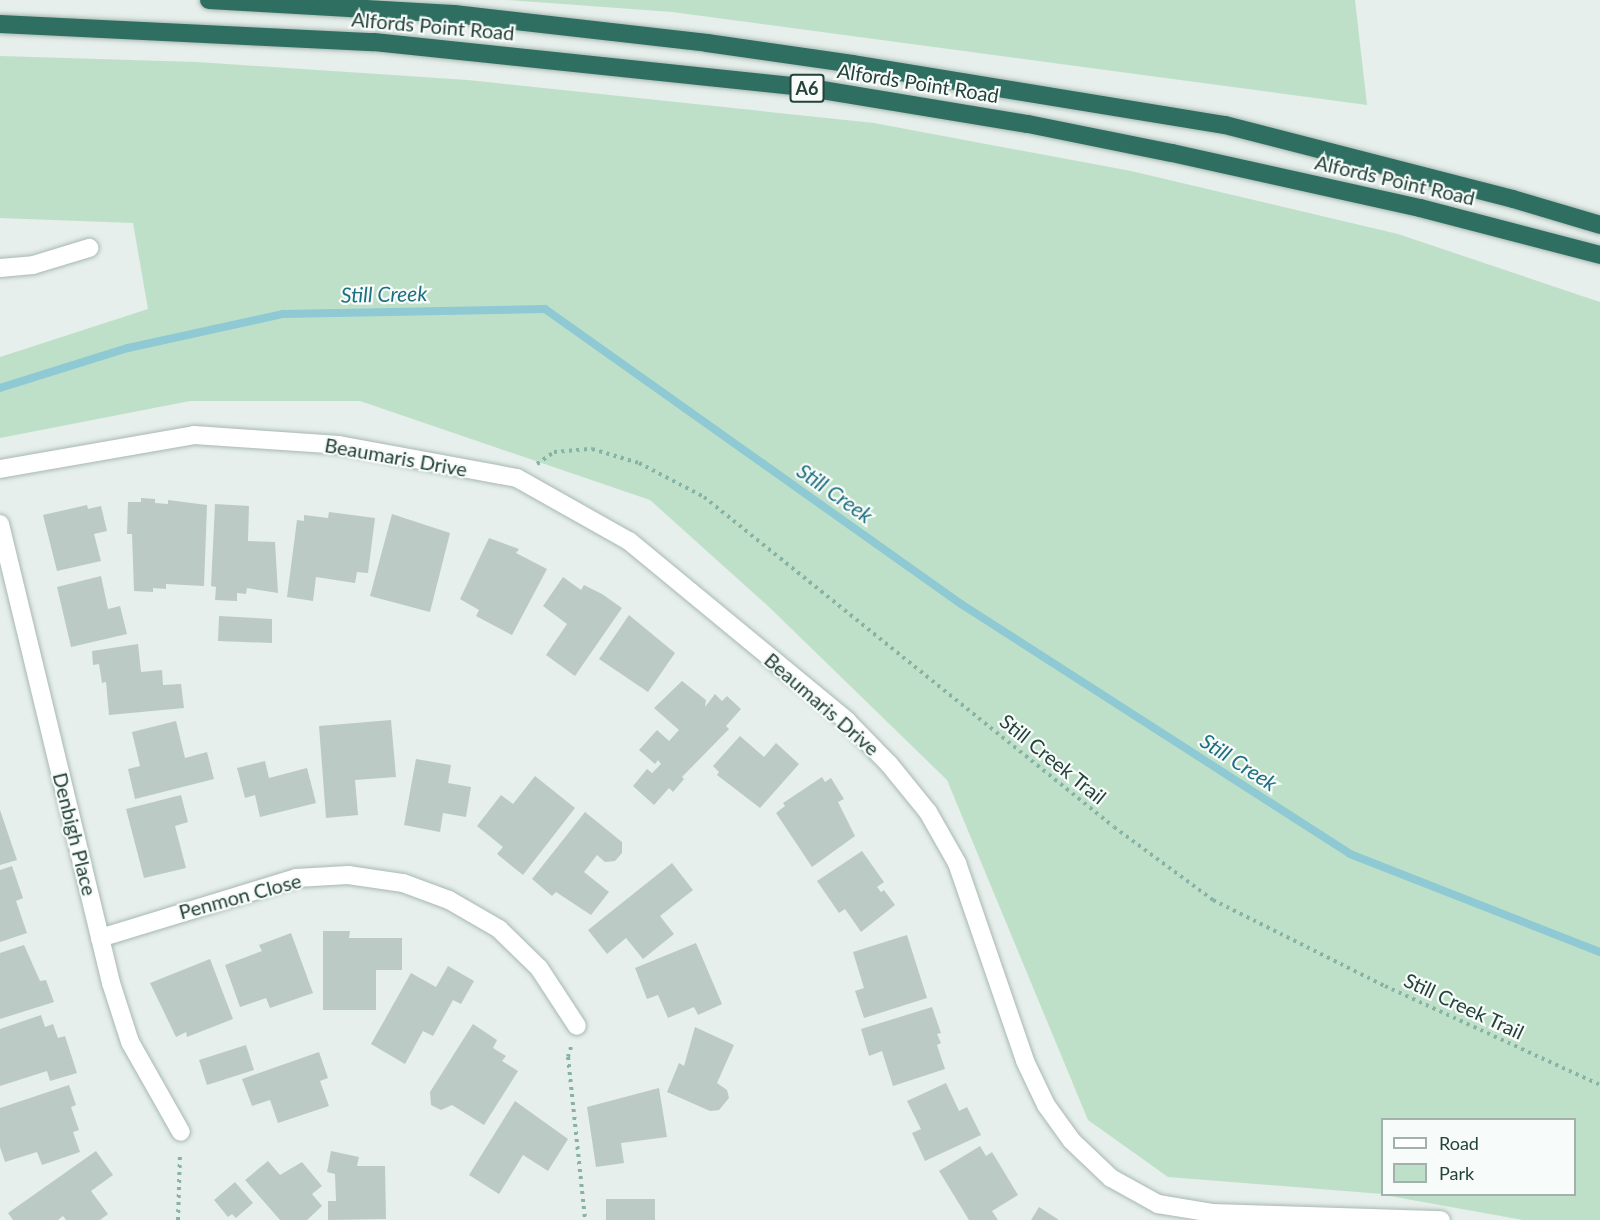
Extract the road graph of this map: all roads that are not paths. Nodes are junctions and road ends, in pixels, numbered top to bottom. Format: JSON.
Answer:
{"nodes":[{"id":1,"x":209,"y":0,"type":"edge"},
{"id":2,"x":0,"y":24,"type":"edge"},
{"id":3,"x":1600,"y":225,"type":"edge"},
{"id":4,"x":89,"y":248,"type":"dead end"},
{"id":5,"x":1600,"y":255,"type":"edge"},
{"id":6,"x":0,"y":268,"type":"edge"},
{"id":7,"x":0,"y":469,"type":"edge"},
{"id":8,"x":0,"y":524,"type":"edge"},
{"id":9,"x":100,"y":938,"type":"junction"},
{"id":10,"x":577,"y":1026,"type":"road end"},
{"id":11,"x":180,"y":1131,"type":"road end"},
{"id":12,"x":1441,"y":1220,"type":"edge"}],
"edges":[{"from":1,"to":3,"type":"highway","name":"Alfords Point Road","number":"A6"},
{"from":2,"to":5,"type":"highway","name":"Alfords Point Road","number":"A6"},
{"from":4,"to":6,"type":"street"},
{"from":7,"to":12,"type":"street","name":"Beaumaris Drive"},
{"from":8,"to":9,"type":"street","name":"Denbigh Place"},
{"from":9,"to":10,"type":"street","name":"Penmon Close"},
{"from":9,"to":11,"type":"street","name":"Denbigh Place"}]}
